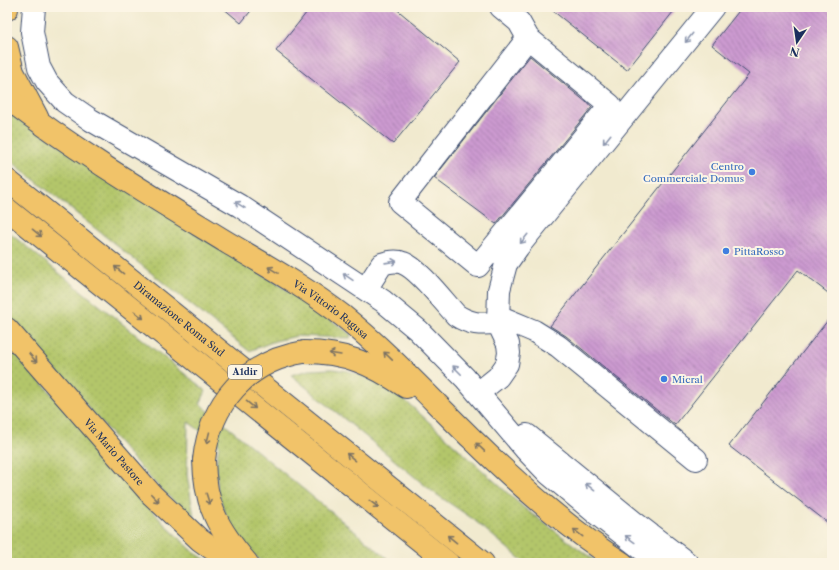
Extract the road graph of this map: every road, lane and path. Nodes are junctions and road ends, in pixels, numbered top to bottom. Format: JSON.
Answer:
{"nodes":[{"id":1,"x":34,"y":7,"type":"edge"},
{"id":2,"x":501,"y":7,"type":"edge"},
{"id":3,"x":713,"y":7,"type":"edge"},
{"id":4,"x":528,"y":38,"type":"junction"},
{"id":5,"x":7,"y":47,"type":"edge"},
{"id":6,"x":7,"y":98,"type":"edge"},
{"id":7,"x":42,"y":125,"type":"junction"},
{"id":8,"x":7,"y":180,"type":"edge"},
{"id":9,"x":7,"y":209,"type":"edge"},
{"id":10,"x":366,"y":289,"type":"junction"},
{"id":11,"x":498,"y":320,"type":"junction"},
{"id":12,"x":7,"y":329,"type":"edge"},
{"id":13,"x":478,"y":393,"type":"junction"},
{"id":14,"x":496,"y":414,"type":"junction"},
{"id":15,"x":453,"y":420,"type":"junction"},
{"id":16,"x":696,"y":459,"type":"dead end"},
{"id":17,"x":232,"y":563,"type":"edge"},
{"id":18,"x":247,"y":563,"type":"edge"},
{"id":19,"x":448,"y":563,"type":"edge"},
{"id":20,"x":483,"y":563,"type":"edge"},
{"id":21,"x":622,"y":563,"type":"edge"},
{"id":22,"x":660,"y":563,"type":"edge"},
{"id":23,"x":687,"y":563,"type":"edge"}],
"edges":[{"from":10,"to":1,"type":"lane","one_way":true},
{"from":2,"to":4,"type":"lane"},
{"from":3,"to":11,"type":"lane","one_way":true},
{"from":4,"to":4,"type":"lane"},
{"from":5,"to":7,"type":"highway"},
{"from":6,"to":7,"type":"highway","name":"Via Vittorio Ragusa"},
{"from":15,"to":7,"type":"highway","name":"Via Vittorio Ragusa","one_way":true},
{"from":20,"to":8,"type":"highway","name":"Diramazione Roma Sud","number":"A1dir","one_way":true},
{"from":9,"to":19,"type":"highway","number":"A1dir","one_way":true},
{"from":10,"to":11,"type":"lane","one_way":true},
{"from":13,"to":10,"type":"lane","one_way":true},
{"from":11,"to":13,"type":"lane"},
{"from":11,"to":16,"type":"lane"},
{"from":12,"to":17,"type":"highway","name":"Via Mario Pastore","one_way":true},
{"from":13,"to":14,"type":"lane"},
{"from":22,"to":14,"type":"lane","one_way":true},
{"from":23,"to":14,"type":"lane","one_way":true},
{"from":15,"to":18,"type":"highway","one_way":true,"bridge":true},
{"from":21,"to":15,"type":"highway","name":"Via Vittorio Ragusa","one_way":true}]}
